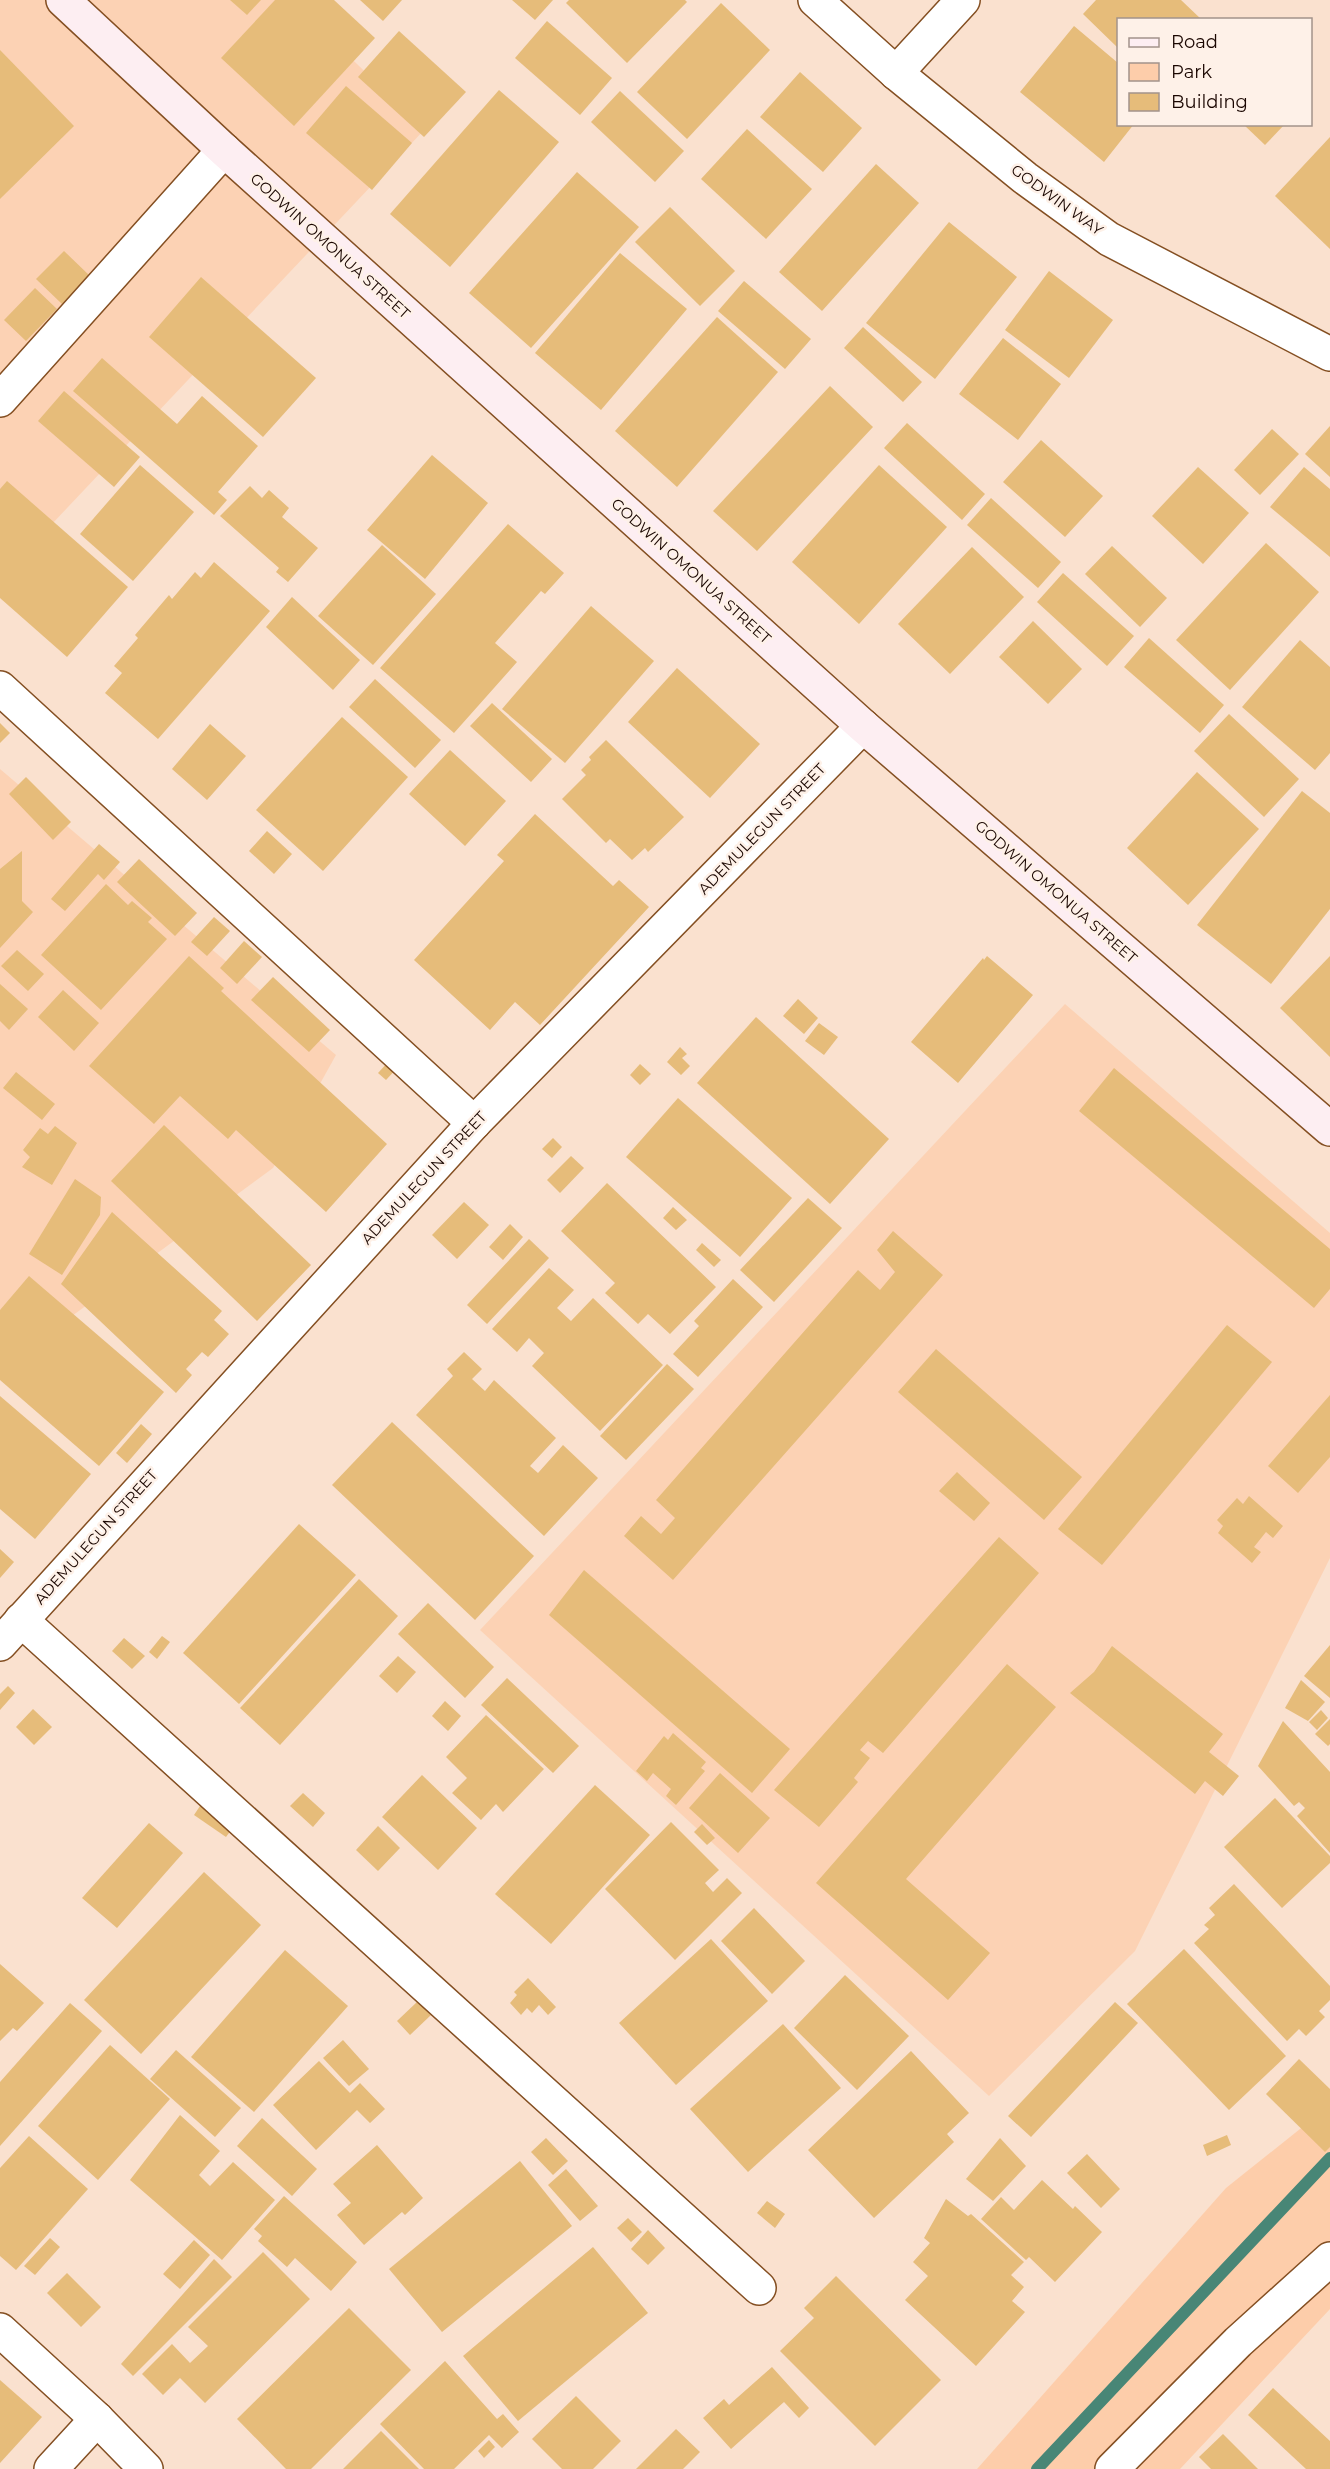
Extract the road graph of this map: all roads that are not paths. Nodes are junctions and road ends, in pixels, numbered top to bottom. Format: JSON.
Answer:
{"nodes":[{"id":1,"x":63,"y":0,"type":"edge"},
{"id":2,"x":815,"y":0,"type":"edge"},
{"id":3,"x":963,"y":0,"type":"edge"},
{"id":4,"x":896,"y":73,"type":"junction"},
{"id":5,"x":224,"y":150,"type":"junction"},
{"id":6,"x":1330,"y":354,"type":"edge"},
{"id":7,"x":0,"y":400,"type":"edge"},
{"id":8,"x":0,"y":688,"type":"edge"},
{"id":9,"x":863,"y":726,"type":"junction"},
{"id":10,"x":474,"y":1123,"type":"junction"},
{"id":11,"x":1330,"y":1129,"type":"edge"},
{"id":12,"x":10,"y":1632,"type":"edge"},
{"id":13,"x":1330,"y":2259,"type":"edge"},
{"id":14,"x":759,"y":2288,"type":"dead end"},
{"id":15,"x":0,"y":2330,"type":"edge"},
{"id":16,"x":97,"y":2419,"type":"junction"},
{"id":17,"x":51,"y":2469,"type":"edge"},
{"id":18,"x":146,"y":2469,"type":"edge"},
{"id":19,"x":1112,"y":2469,"type":"edge"}],
"edges":[{"from":1,"to":5,"type":"street","name":"GODWIN OMONUA STREET"},
{"from":2,"to":4,"type":"street","name":"GODWIN WAY"},
{"from":3,"to":4,"type":"street"},
{"from":4,"to":6,"type":"street","name":"GODWIN WAY"},
{"from":5,"to":7,"type":"street"},
{"from":5,"to":9,"type":"street","name":"GODWIN OMONUA STREET"},
{"from":8,"to":10,"type":"street"},
{"from":9,"to":10,"type":"street","name":"ADEMULEGUN STREET"},
{"from":9,"to":11,"type":"street","name":"GODWIN OMONUA STREET"},
{"from":10,"to":12,"type":"street","name":"ADEMULEGUN STREET"},
{"from":12,"to":14,"type":"street"},
{"from":13,"to":19,"type":"street"},
{"from":15,"to":16,"type":"street"},
{"from":16,"to":17,"type":"street"},
{"from":16,"to":18,"type":"street"}]}
